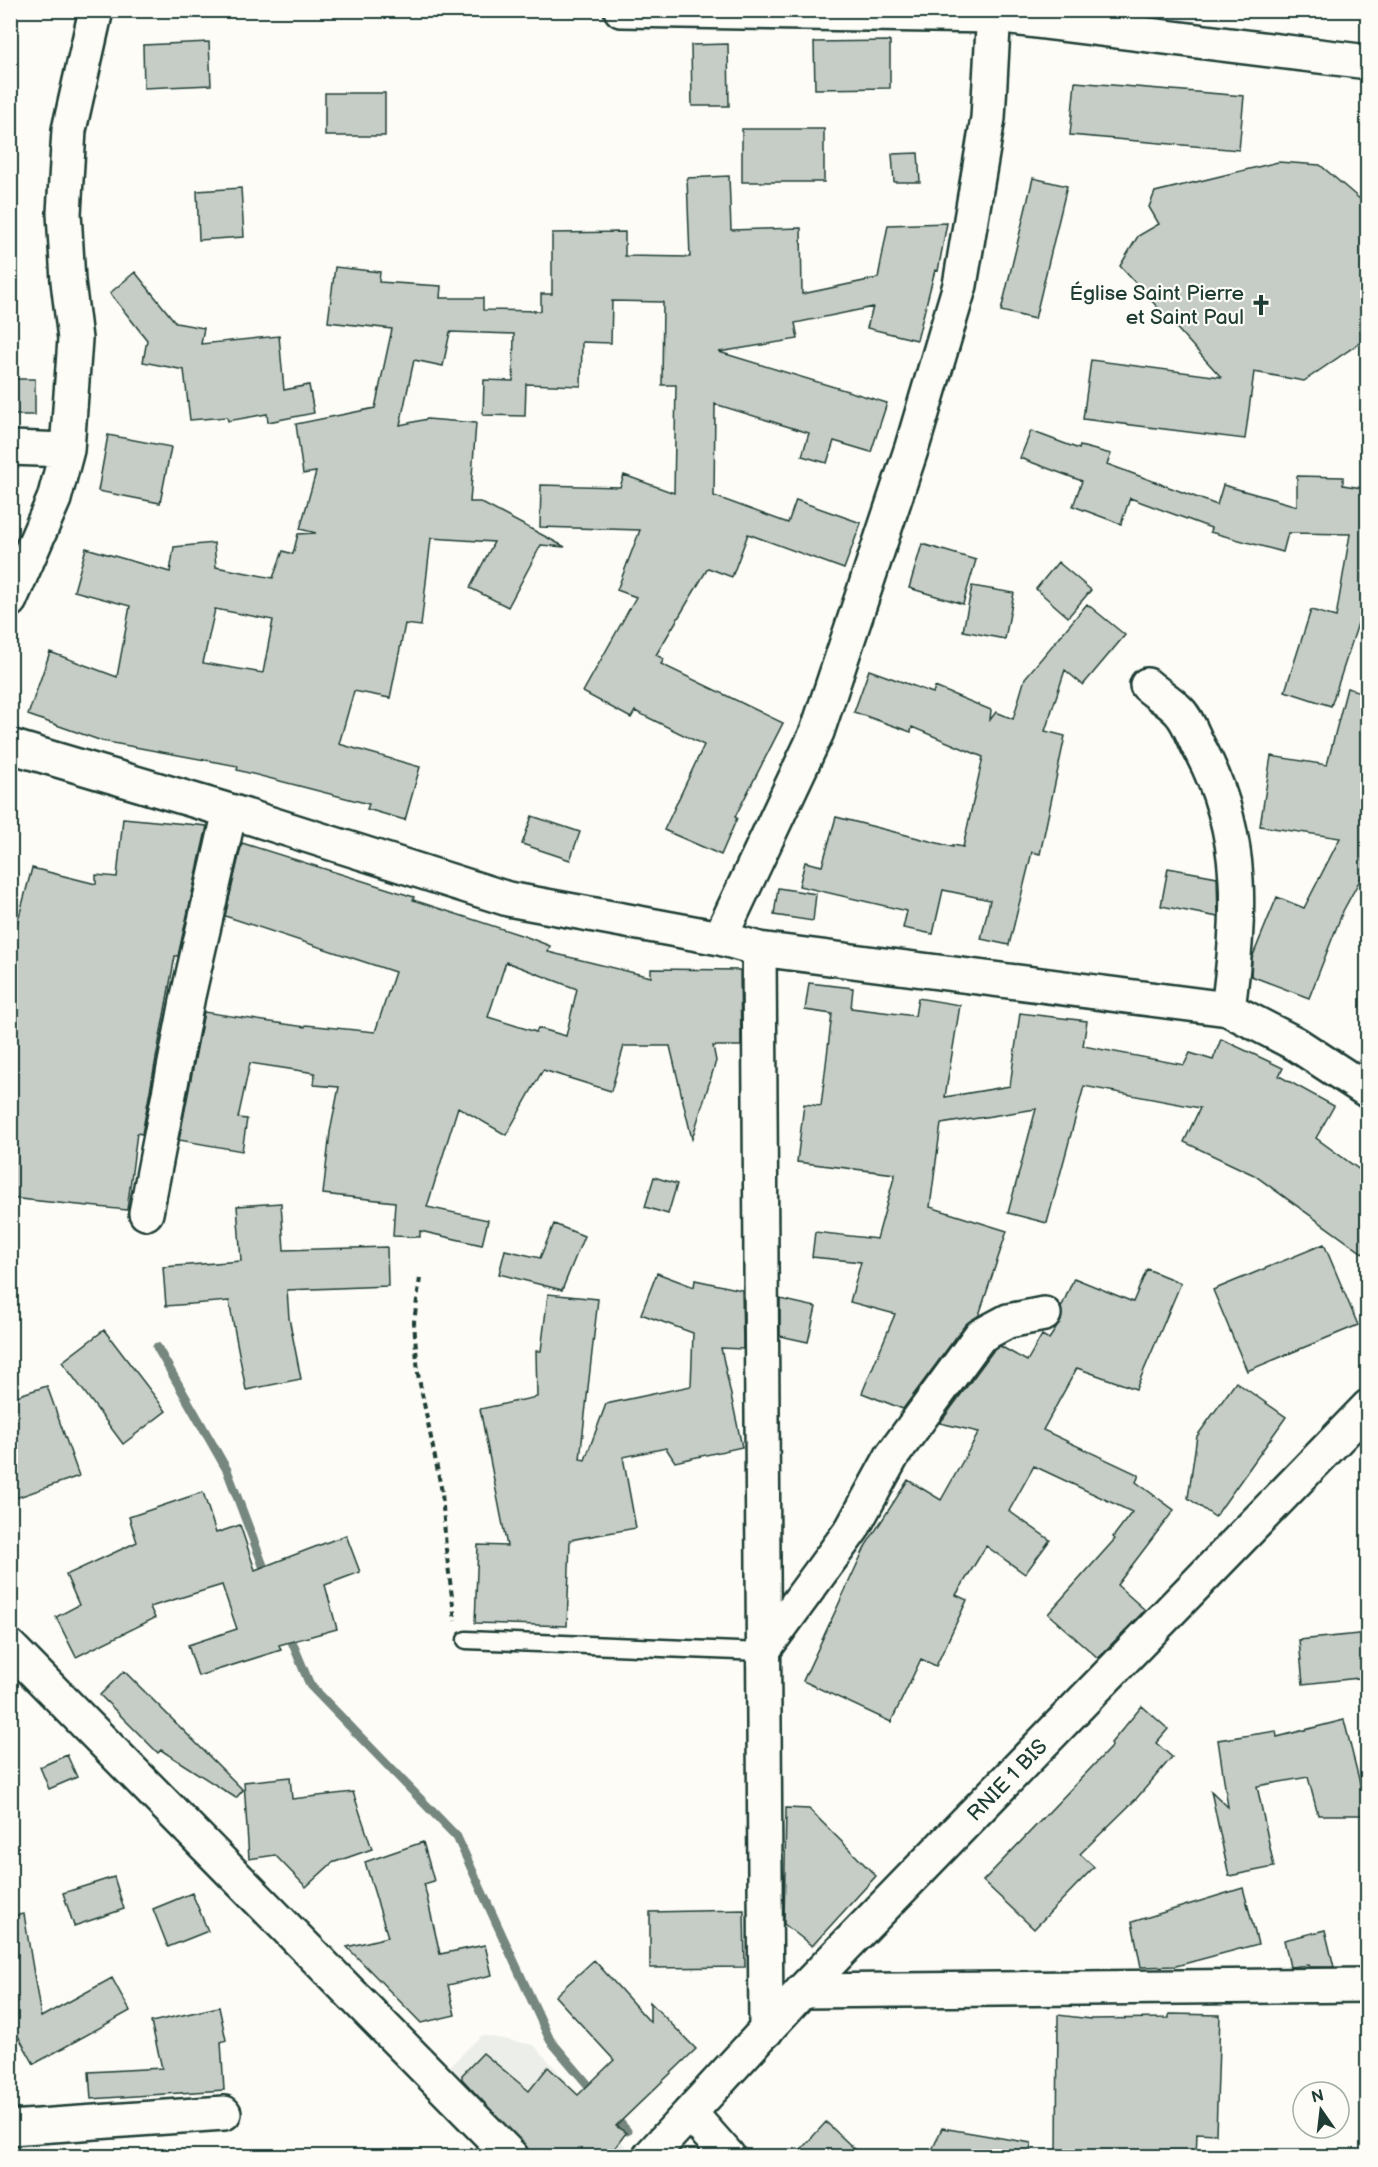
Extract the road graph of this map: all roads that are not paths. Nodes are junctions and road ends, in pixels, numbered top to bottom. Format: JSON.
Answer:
{"nodes":[{"id":1,"x":96,"y":10,"type":"edge"},
{"id":2,"x":621,"y":10,"type":"edge"},
{"id":3,"x":995,"y":13,"type":"edge"},
{"id":4,"x":1368,"y":62,"type":"edge"},
{"id":5,"x":10,"y":448,"type":"edge"},
{"id":6,"x":67,"y":450,"type":"junction"},
{"id":7,"x":10,"y":600,"type":"edge"},
{"id":8,"x":1147,"y":685,"type":"dead end"},
{"id":9,"x":10,"y":746,"type":"edge"},
{"id":10,"x":230,"y":811,"type":"junction"},
{"id":11,"x":720,"y":938,"type":"junction"},
{"id":12,"x":759,"y":949,"type":"junction"},
{"id":13,"x":1228,"y":1009,"type":"junction"},
{"id":14,"x":1368,"y":1091,"type":"edge"},
{"id":15,"x":146,"y":1213,"type":"dead end"},
{"id":16,"x":1044,"y":1314,"type":"dead end"},
{"id":17,"x":1367,"y":1410,"type":"edge"},
{"id":18,"x":466,"y":1640,"type":"road end"},
{"id":19,"x":10,"y":1647,"type":"edge"},
{"id":20,"x":762,"y":1652,"type":"junction"},
{"id":21,"x":1368,"y":1985,"type":"edge"},
{"id":22,"x":802,"y":1991,"type":"junction"},
{"id":23,"x":766,"y":2031,"type":"junction"},
{"id":24,"x":224,"y":2113,"type":"dead end"},
{"id":25,"x":690,"y":2113,"type":"junction"},
{"id":26,"x":10,"y":2128,"type":"edge"},
{"id":27,"x":511,"y":2157,"type":"edge"},
{"id":28,"x":650,"y":2157,"type":"edge"},
{"id":29,"x":728,"y":2157,"type":"edge"}],
"edges":[{"from":1,"to":6,"type":"street"},
{"from":2,"to":3,"type":"street"},
{"from":3,"to":4,"type":"street"},
{"from":3,"to":11,"type":"street"},
{"from":5,"to":6,"type":"street"},
{"from":6,"to":7,"type":"street"},
{"from":8,"to":13,"type":"street"},
{"from":9,"to":10,"type":"street"},
{"from":10,"to":11,"type":"street"},
{"from":10,"to":15,"type":"street"},
{"from":11,"to":12,"type":"street"},
{"from":12,"to":13,"type":"street"},
{"from":12,"to":20,"type":"street"},
{"from":13,"to":14,"type":"street"},
{"from":16,"to":20,"type":"street"},
{"from":17,"to":22,"type":"street","name":"RNIE 1 BIS"},
{"from":18,"to":20,"type":"lane"},
{"from":19,"to":27,"type":"street"},
{"from":20,"to":23,"type":"street"},
{"from":21,"to":22,"type":"street"},
{"from":22,"to":23,"type":"street","name":"RNIE 1 BIS"},
{"from":23,"to":25,"type":"street","name":"RNIE 1 BIS"},
{"from":24,"to":26,"type":"street"},
{"from":25,"to":28,"type":"street","name":"RNIE 1 BIS"},
{"from":25,"to":29,"type":"street"}]}
